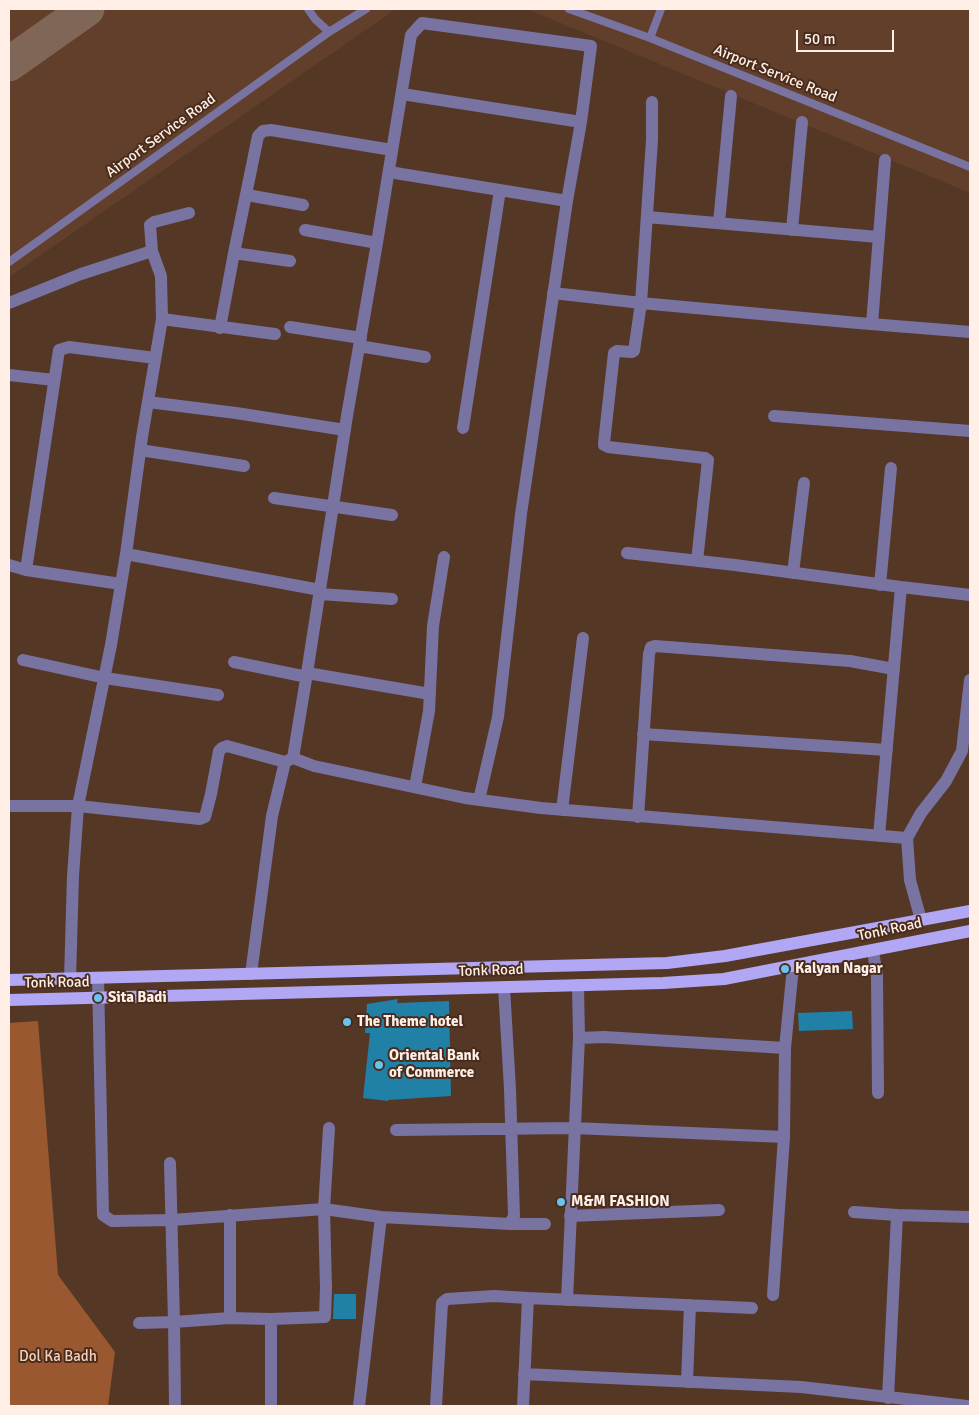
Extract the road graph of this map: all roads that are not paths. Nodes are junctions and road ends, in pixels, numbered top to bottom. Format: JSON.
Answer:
{"nodes":[{"id":1,"x":308,"y":9,"type":"edge"},
{"id":2,"x":366,"y":9,"type":"edge"},
{"id":3,"x":569,"y":9,"type":"edge"},
{"id":4,"x":662,"y":9,"type":"edge"},
{"id":5,"x":329,"y":32,"type":"junction"},
{"id":6,"x":650,"y":38,"type":"junction"},
{"id":7,"x":402,"y":94,"type":"junction"},
{"id":8,"x":731,"y":96,"type":"dead end"},
{"id":9,"x":652,"y":102,"type":"dead end"},
{"id":10,"x":581,"y":122,"type":"junction"},
{"id":11,"x":802,"y":122,"type":"dead end"},
{"id":12,"x":392,"y":150,"type":"junction"},
{"id":13,"x":885,"y":160,"type":"dead end"},
{"id":14,"x":970,"y":167,"type":"edge"},
{"id":15,"x":389,"y":172,"type":"junction"},
{"id":16,"x":500,"y":190,"type":"junction"},
{"id":17,"x":247,"y":195,"type":"junction"},
{"id":18,"x":566,"y":201,"type":"junction"},
{"id":19,"x":303,"y":205,"type":"dead end"},
{"id":20,"x":189,"y":213,"type":"dead end"},
{"id":21,"x":647,"y":217,"type":"junction"},
{"id":22,"x":718,"y":223,"type":"junction"},
{"id":23,"x":305,"y":230,"type":"dead end"},
{"id":24,"x":792,"y":230,"type":"junction"},
{"id":25,"x":878,"y":237,"type":"junction"},
{"id":26,"x":377,"y":243,"type":"junction"},
{"id":27,"x":152,"y":251,"type":"junction"},
{"id":28,"x":234,"y":253,"type":"junction"},
{"id":29,"x":290,"y":261,"type":"dead end"},
{"id":30,"x":9,"y":262,"type":"edge"},
{"id":31,"x":553,"y":293,"type":"junction"},
{"id":32,"x":9,"y":303,"type":"edge"},
{"id":33,"x":641,"y":303,"type":"junction"},
{"id":34,"x":162,"y":320,"type":"junction"},
{"id":35,"x":872,"y":324,"type":"junction"},
{"id":36,"x":290,"y":327,"type":"dead end"},
{"id":37,"x":220,"y":328,"type":"junction"},
{"id":38,"x":970,"y":332,"type":"edge"},
{"id":39,"x":275,"y":334,"type":"dead end"},
{"id":40,"x":360,"y":342,"type":"junction"},
{"id":41,"x":425,"y":357,"type":"dead end"},
{"id":42,"x":155,"y":358,"type":"junction"},
{"id":43,"x":9,"y":375,"type":"edge"},
{"id":44,"x":54,"y":380,"type":"junction"},
{"id":45,"x":148,"y":402,"type":"junction"},
{"id":46,"x":774,"y":416,"type":"dead end"},
{"id":47,"x":463,"y":428,"type":"dead end"},
{"id":48,"x":345,"y":430,"type":"junction"},
{"id":49,"x":970,"y":430,"type":"edge"},
{"id":50,"x":140,"y":450,"type":"junction"},
{"id":51,"x":244,"y":466,"type":"dead end"},
{"id":52,"x":891,"y":468,"type":"dead end"},
{"id":53,"x":804,"y":483,"type":"dead end"},
{"id":54,"x":274,"y":498,"type":"dead end"},
{"id":55,"x":333,"y":506,"type":"junction"},
{"id":56,"x":392,"y":515,"type":"dead end"},
{"id":57,"x":627,"y":553,"type":"dead end"},
{"id":58,"x":126,"y":554,"type":"junction"},
{"id":59,"x":444,"y":557,"type":"dead end"},
{"id":60,"x":697,"y":561,"type":"junction"},
{"id":61,"x":9,"y":565,"type":"edge"},
{"id":62,"x":26,"y":570,"type":"junction"},
{"id":63,"x":793,"y":573,"type":"junction"},
{"id":64,"x":121,"y":584,"type":"junction"},
{"id":65,"x":880,"y":585,"type":"junction"},
{"id":66,"x":901,"y":588,"type":"junction"},
{"id":67,"x":320,"y":592,"type":"junction"},
{"id":68,"x":970,"y":595,"type":"edge"},
{"id":69,"x":392,"y":599,"type":"dead end"},
{"id":70,"x":583,"y":638,"type":"dead end"},
{"id":71,"x":23,"y":660,"type":"dead end"},
{"id":72,"x":234,"y":662,"type":"dead end"},
{"id":73,"x":894,"y":669,"type":"junction"},
{"id":74,"x":307,"y":675,"type":"junction"},
{"id":75,"x":104,"y":678,"type":"junction"},
{"id":76,"x":970,"y":680,"type":"edge"},
{"id":77,"x":430,"y":694,"type":"junction"},
{"id":78,"x":218,"y":695,"type":"dead end"},
{"id":79,"x":643,"y":734,"type":"junction"},
{"id":80,"x":887,"y":750,"type":"junction"},
{"id":81,"x":289,"y":760,"type":"junction"},
{"id":82,"x":415,"y":787,"type":"junction"},
{"id":83,"x":479,"y":800,"type":"junction"},
{"id":84,"x":9,"y":806,"type":"edge"},
{"id":85,"x":78,"y":806,"type":"junction"},
{"id":86,"x":562,"y":810,"type":"junction"},
{"id":87,"x":638,"y":817,"type":"junction"},
{"id":88,"x":879,"y":836,"type":"junction"},
{"id":89,"x":908,"y":838,"type":"junction"},
{"id":90,"x":970,"y":911,"type":"edge"},
{"id":91,"x":921,"y":920,"type":"junction"},
{"id":92,"x":970,"y":931,"type":"edge"},
{"id":93,"x":873,"y":951,"type":"junction"},
{"id":94,"x":793,"y":967,"type":"junction"},
{"id":95,"x":251,"y":974,"type":"junction"},
{"id":96,"x":98,"y":978,"type":"junction"},
{"id":97,"x":70,"y":979,"type":"junction"},
{"id":98,"x":9,"y":980,"type":"edge"},
{"id":99,"x":578,"y":985,"type":"junction"},
{"id":100,"x":504,"y":987,"type":"junction"},
{"id":101,"x":98,"y":998,"type":"junction"},
{"id":102,"x":9,"y":1000,"type":"edge"},
{"id":103,"x":579,"y":1038,"type":"junction"},
{"id":104,"x":785,"y":1048,"type":"junction"},
{"id":105,"x":878,"y":1093,"type":"dead end"},
{"id":106,"x":329,"y":1128,"type":"dead end"},
{"id":107,"x":511,"y":1128,"type":"junction"},
{"id":108,"x":574,"y":1128,"type":"junction"},
{"id":109,"x":396,"y":1130,"type":"dead end"},
{"id":110,"x":784,"y":1138,"type":"junction"},
{"id":111,"x":170,"y":1163,"type":"dead end"},
{"id":112,"x":324,"y":1209,"type":"junction"},
{"id":113,"x":719,"y":1210,"type":"dead end"},
{"id":114,"x":854,"y":1212,"type":"dead end"},
{"id":115,"x":230,"y":1215,"type":"junction"},
{"id":116,"x":897,"y":1215,"type":"junction"},
{"id":117,"x":570,"y":1216,"type":"junction"},
{"id":118,"x":381,"y":1217,"type":"junction"},
{"id":119,"x":970,"y":1217,"type":"edge"},
{"id":120,"x":172,"y":1220,"type":"junction"},
{"id":121,"x":510,"y":1224,"type":"junction"},
{"id":122,"x":545,"y":1224,"type":"dead end"},
{"id":123,"x":773,"y":1295,"type":"dead end"},
{"id":124,"x":528,"y":1298,"type":"junction"},
{"id":125,"x":567,"y":1300,"type":"junction"},
{"id":126,"x":690,"y":1305,"type":"junction"},
{"id":127,"x":752,"y":1308,"type":"dead end"},
{"id":128,"x":230,"y":1318,"type":"junction"},
{"id":129,"x":271,"y":1319,"type":"junction"},
{"id":130,"x":174,"y":1322,"type":"junction"},
{"id":131,"x":139,"y":1324,"type":"dead end"},
{"id":132,"x":524,"y":1374,"type":"junction"},
{"id":133,"x":687,"y":1382,"type":"junction"},
{"id":134,"x":888,"y":1398,"type":"junction"},
{"id":135,"x":176,"y":1406,"type":"edge"},
{"id":136,"x":270,"y":1406,"type":"edge"},
{"id":137,"x":359,"y":1406,"type":"edge"},
{"id":138,"x":436,"y":1406,"type":"edge"},
{"id":139,"x":523,"y":1406,"type":"edge"},
{"id":140,"x":967,"y":1406,"type":"edge"}],
"edges":[{"from":1,"to":5,"type":"lane"},
{"from":2,"to":5,"type":"lane","name":"Airport Service Road"},
{"from":3,"to":6,"type":"lane","name":"Airport Service Road"},
{"from":4,"to":6,"type":"lane"},
{"from":5,"to":30,"type":"lane","name":"Airport Service Road"},
{"from":6,"to":14,"type":"lane","name":"Airport Service Road"},
{"from":7,"to":10,"type":"street"},
{"from":7,"to":10,"type":"street"},
{"from":7,"to":12,"type":"street"},
{"from":8,"to":22,"type":"street"},
{"from":9,"to":21,"type":"street"},
{"from":10,"to":18,"type":"street"},
{"from":11,"to":24,"type":"street"},
{"from":12,"to":15,"type":"street"},
{"from":12,"to":17,"type":"street"},
{"from":13,"to":25,"type":"street"},
{"from":15,"to":16,"type":"street"},
{"from":15,"to":26,"type":"street"},
{"from":16,"to":18,"type":"street"},
{"from":16,"to":47,"type":"street"},
{"from":17,"to":19,"type":"street"},
{"from":17,"to":28,"type":"street"},
{"from":18,"to":31,"type":"street"},
{"from":20,"to":27,"type":"street"},
{"from":21,"to":22,"type":"street"},
{"from":21,"to":33,"type":"street"},
{"from":22,"to":24,"type":"street"},
{"from":23,"to":26,"type":"street"},
{"from":24,"to":25,"type":"street"},
{"from":25,"to":35,"type":"street"},
{"from":26,"to":40,"type":"street"},
{"from":27,"to":32,"type":"street"},
{"from":27,"to":34,"type":"street"},
{"from":28,"to":29,"type":"street"},
{"from":28,"to":37,"type":"street"},
{"from":31,"to":33,"type":"street"},
{"from":31,"to":83,"type":"street"},
{"from":33,"to":35,"type":"street"},
{"from":33,"to":60,"type":"street"},
{"from":34,"to":37,"type":"street"},
{"from":34,"to":42,"type":"street"},
{"from":35,"to":38,"type":"street"},
{"from":36,"to":40,"type":"street"},
{"from":37,"to":39,"type":"street"},
{"from":40,"to":41,"type":"street"},
{"from":40,"to":48,"type":"street"},
{"from":42,"to":44,"type":"street"},
{"from":42,"to":45,"type":"street"},
{"from":43,"to":44,"type":"street"},
{"from":44,"to":62,"type":"street"},
{"from":45,"to":48,"type":"street"},
{"from":45,"to":50,"type":"street"},
{"from":46,"to":49,"type":"street"},
{"from":48,"to":55,"type":"street"},
{"from":50,"to":51,"type":"street"},
{"from":50,"to":58,"type":"street"},
{"from":52,"to":65,"type":"street"},
{"from":53,"to":63,"type":"street"},
{"from":54,"to":55,"type":"street"},
{"from":55,"to":56,"type":"street"},
{"from":55,"to":67,"type":"street"},
{"from":57,"to":60,"type":"street"},
{"from":58,"to":64,"type":"street"},
{"from":58,"to":67,"type":"street"},
{"from":59,"to":77,"type":"street"},
{"from":60,"to":63,"type":"street"},
{"from":61,"to":62,"type":"street"},
{"from":62,"to":64,"type":"street"},
{"from":63,"to":65,"type":"street"},
{"from":64,"to":75,"type":"street"},
{"from":65,"to":66,"type":"street"},
{"from":66,"to":68,"type":"street"},
{"from":66,"to":73,"type":"street"},
{"from":67,"to":69,"type":"street"},
{"from":67,"to":74,"type":"street"},
{"from":70,"to":86,"type":"street"},
{"from":71,"to":75,"type":"street"},
{"from":72,"to":74,"type":"street"},
{"from":73,"to":79,"type":"street"},
{"from":73,"to":80,"type":"street"},
{"from":74,"to":77,"type":"street"},
{"from":74,"to":81,"type":"street"},
{"from":75,"to":78,"type":"street"},
{"from":75,"to":85,"type":"street"},
{"from":76,"to":89,"type":"street"},
{"from":77,"to":82,"type":"street"},
{"from":79,"to":80,"type":"street"},
{"from":79,"to":87,"type":"street"},
{"from":80,"to":88,"type":"street"},
{"from":81,"to":82,"type":"street"},
{"from":81,"to":85,"type":"street"},
{"from":81,"to":95,"type":"street"},
{"from":82,"to":83,"type":"street"},
{"from":83,"to":86,"type":"street"},
{"from":84,"to":85,"type":"street"},
{"from":85,"to":97,"type":"street"},
{"from":86,"to":87,"type":"street"},
{"from":87,"to":88,"type":"street"},
{"from":88,"to":89,"type":"street"},
{"from":89,"to":91,"type":"street"},
{"from":90,"to":91,"type":"main road","name":"Tonk Road"},
{"from":91,"to":95,"type":"main road","name":"Tonk Road"},
{"from":92,"to":93,"type":"main road","name":"Tonk Road"},
{"from":93,"to":94,"type":"main road","name":"Tonk Road"},
{"from":93,"to":105,"type":"street"},
{"from":94,"to":99,"type":"main road","name":"Tonk Road"},
{"from":94,"to":104,"type":"street"},
{"from":95,"to":96,"type":"main road","name":"Tonk Road"},
{"from":96,"to":97,"type":"main road","name":"Tonk Road"},
{"from":96,"to":101,"type":"street"},
{"from":97,"to":98,"type":"main road","name":"Tonk Road"},
{"from":99,"to":100,"type":"main road","name":"Tonk Road"},
{"from":99,"to":103,"type":"street"},
{"from":100,"to":101,"type":"main road","name":"Tonk Road"},
{"from":100,"to":107,"type":"street"},
{"from":101,"to":102,"type":"main road","name":"Tonk Road"},
{"from":101,"to":120,"type":"street"},
{"from":103,"to":104,"type":"street"},
{"from":103,"to":108,"type":"street"},
{"from":104,"to":110,"type":"street"},
{"from":106,"to":112,"type":"street"},
{"from":107,"to":108,"type":"street"},
{"from":107,"to":109,"type":"street"},
{"from":107,"to":121,"type":"street"},
{"from":108,"to":110,"type":"street"},
{"from":108,"to":117,"type":"street"},
{"from":110,"to":123,"type":"street"},
{"from":111,"to":120,"type":"street"},
{"from":112,"to":115,"type":"street"},
{"from":112,"to":118,"type":"street"},
{"from":112,"to":129,"type":"street"},
{"from":113,"to":117,"type":"street"},
{"from":114,"to":116,"type":"street"},
{"from":115,"to":120,"type":"street"},
{"from":115,"to":128,"type":"street"},
{"from":116,"to":119,"type":"street"},
{"from":116,"to":134,"type":"street"},
{"from":117,"to":125,"type":"street"},
{"from":118,"to":121,"type":"street"},
{"from":118,"to":137,"type":"street"},
{"from":120,"to":130,"type":"street"},
{"from":121,"to":122,"type":"street"},
{"from":124,"to":125,"type":"street"},
{"from":124,"to":132,"type":"street"},
{"from":124,"to":138,"type":"street"},
{"from":125,"to":126,"type":"street"},
{"from":126,"to":127,"type":"street"},
{"from":126,"to":133,"type":"street"},
{"from":128,"to":129,"type":"street"},
{"from":128,"to":130,"type":"street"},
{"from":129,"to":136,"type":"street"},
{"from":130,"to":131,"type":"street"},
{"from":130,"to":135,"type":"street"},
{"from":132,"to":133,"type":"street"},
{"from":132,"to":139,"type":"street"},
{"from":133,"to":134,"type":"street"},
{"from":134,"to":140,"type":"street"}]}
